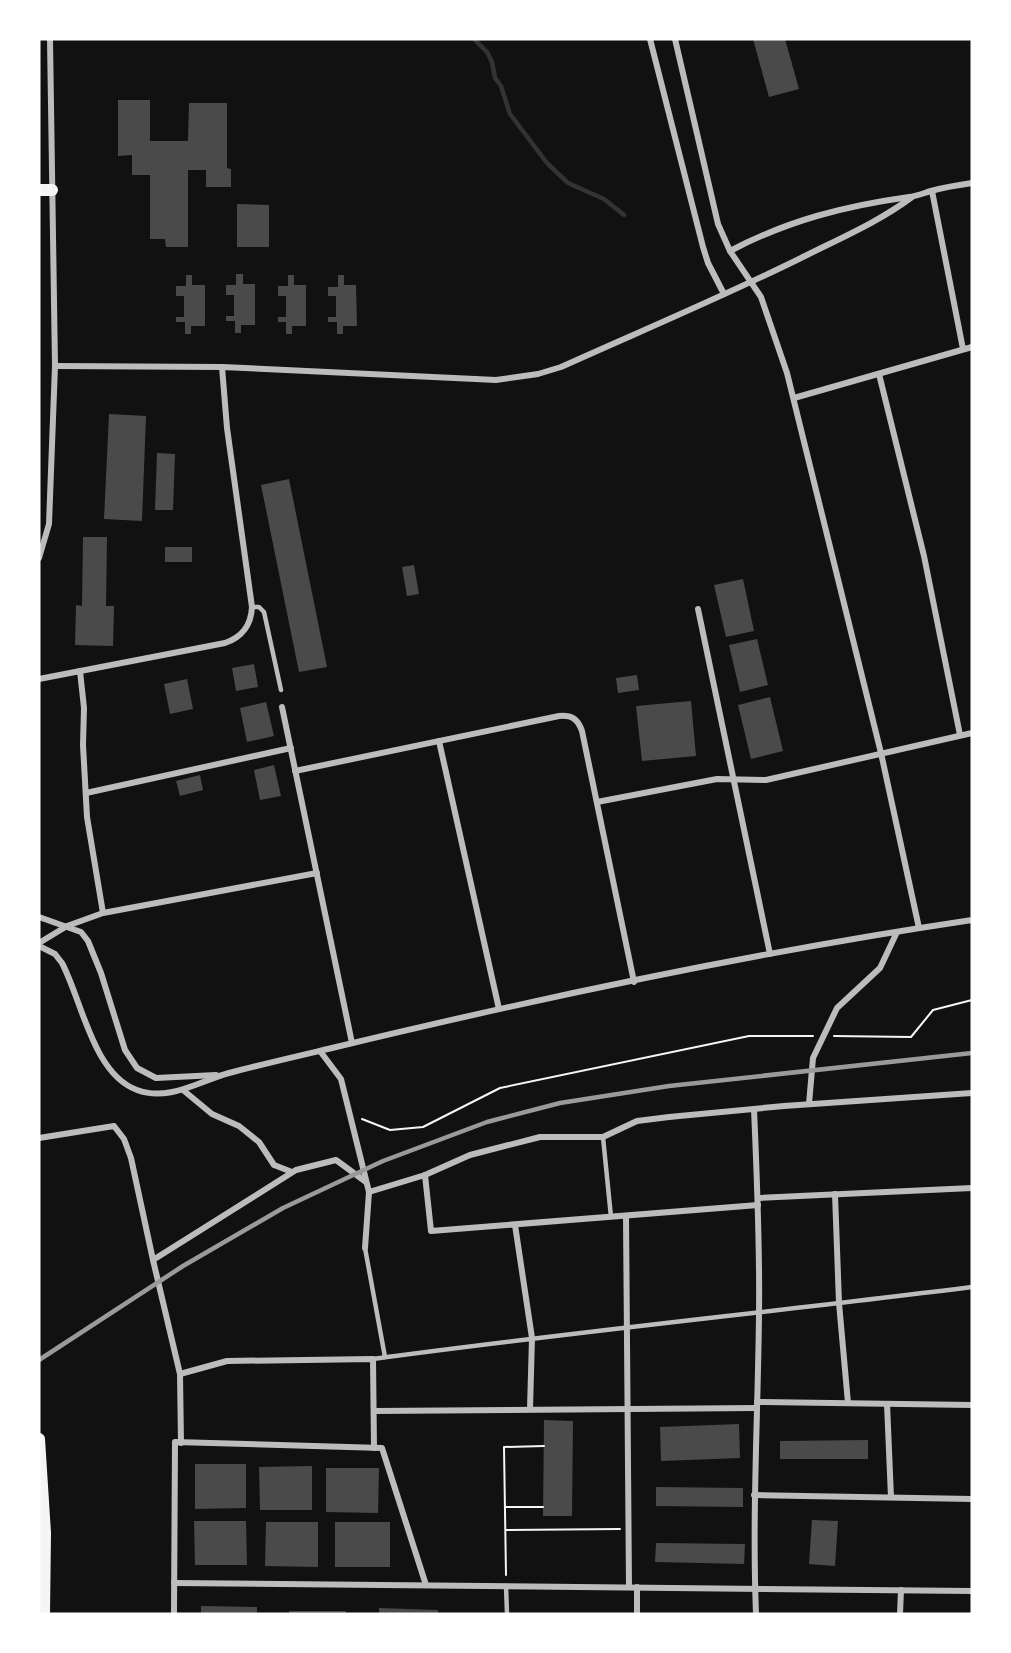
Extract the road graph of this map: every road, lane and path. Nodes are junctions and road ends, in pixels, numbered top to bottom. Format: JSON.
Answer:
{"nodes":[{"id":1,"x":50,"y":39,"type":"edge"},
{"id":2,"x":650,"y":39,"type":"edge"},
{"id":3,"x":675,"y":39,"type":"edge"},
{"id":4,"x":972,"y":183,"type":"edge"},
{"id":5,"x":39,"y":190,"type":"edge"},
{"id":6,"x":52,"y":190,"type":"junction"},
{"id":7,"x":932,"y":191,"type":"junction"},
{"id":8,"x":912,"y":197,"type":"junction"},
{"id":9,"x":730,"y":250,"type":"junction"},
{"id":10,"x":752,"y":282,"type":"junction"},
{"id":11,"x":724,"y":294,"type":"junction"},
{"id":12,"x":972,"y":347,"type":"edge"},
{"id":13,"x":963,"y":349,"type":"junction"},
{"id":14,"x":55,"y":366,"type":"junction"},
{"id":15,"x":222,"y":367,"type":"junction"},
{"id":16,"x":879,"y":374,"type":"junction"},
{"id":17,"x":794,"y":398,"type":"junction"},
{"id":18,"x":39,"y":558,"type":"edge"},
{"id":19,"x":252,"y":607,"type":"junction"},
{"id":20,"x":698,"y":609,"type":"dead end"},
{"id":21,"x":80,"y":671,"type":"junction"},
{"id":22,"x":39,"y":679,"type":"edge"},
{"id":23,"x":281,"y":690,"type":"dead end"},
{"id":24,"x":282,"y":707,"type":"dead end"},
{"id":25,"x":972,"y":733,"type":"edge"},
{"id":26,"x":960,"y":735,"type":"junction"},
{"id":27,"x":440,"y":741,"type":"junction"},
{"id":28,"x":291,"y":748,"type":"junction"},
{"id":29,"x":881,"y":753,"type":"junction"},
{"id":30,"x":295,"y":771,"type":"junction"},
{"id":31,"x":734,"y":780,"type":"junction"},
{"id":32,"x":86,"y":793,"type":"junction"},
{"id":33,"x":597,"y":802,"type":"junction"},
{"id":34,"x":317,"y":873,"type":"junction"},
{"id":35,"x":103,"y":913,"type":"junction"},
{"id":36,"x":39,"y":917,"type":"edge"},
{"id":37,"x":972,"y":920,"type":"edge"},
{"id":38,"x":67,"y":927,"type":"junction"},
{"id":39,"x":920,"y":928,"type":"junction"},
{"id":40,"x":897,"y":932,"type":"junction"},
{"id":41,"x":39,"y":944,"type":"edge"},
{"id":42,"x":770,"y":954,"type":"junction"},
{"id":43,"x":634,"y":982,"type":"junction"},
{"id":44,"x":972,"y":1000,"type":"edge"},
{"id":45,"x":499,"y":1009,"type":"junction"},
{"id":46,"x":824,"y":1036,"type":"junction"},
{"id":47,"x":352,"y":1043,"type":"junction"},
{"id":48,"x":320,"y":1051,"type":"junction"},
{"id":49,"x":226,"y":1074,"type":"junction"},
{"id":50,"x":183,"y":1090,"type":"junction"},
{"id":51,"x":972,"y":1093,"type":"edge"},
{"id":52,"x":809,"y":1104,"type":"junction"},
{"id":53,"x":754,"y":1109,"type":"junction"},
{"id":54,"x":350,"y":1115,"type":"junction"},
{"id":55,"x":603,"y":1137,"type":"junction"},
{"id":56,"x":39,"y":1138,"type":"edge"},
{"id":57,"x":292,"y":1172,"type":"junction"},
{"id":58,"x":425,"y":1175,"type":"junction"},
{"id":59,"x":366,"y":1182,"type":"junction"},
{"id":60,"x":972,"y":1188,"type":"edge"},
{"id":61,"x":369,"y":1192,"type":"junction"},
{"id":62,"x":835,"y":1194,"type":"junction"},
{"id":63,"x":758,"y":1197,"type":"junction"},
{"id":64,"x":758,"y":1205,"type":"junction"},
{"id":65,"x":626,"y":1216,"type":"junction"},
{"id":66,"x":612,"y":1217,"type":"junction"},
{"id":67,"x":515,"y":1225,"type":"junction"},
{"id":68,"x":365,"y":1248,"type":"joint"},
{"id":69,"x":153,"y":1260,"type":"junction"},
{"id":70,"x":972,"y":1287,"type":"edge"},
{"id":71,"x":839,"y":1303,"type":"junction"},
{"id":72,"x":759,"y":1314,"type":"junction"},
{"id":73,"x":627,"y":1326,"type":"junction"},
{"id":74,"x":532,"y":1338,"type":"junction"},
{"id":75,"x":385,"y":1357,"type":"junction"},
{"id":76,"x":373,"y":1359,"type":"junction"},
{"id":77,"x":180,"y":1374,"type":"junction"},
{"id":78,"x":848,"y":1403,"type":"junction"},
{"id":79,"x":887,"y":1404,"type":"junction"},
{"id":80,"x":757,"y":1405,"type":"junction"},
{"id":81,"x":972,"y":1405,"type":"edge"},
{"id":82,"x":627,"y":1408,"type":"junction"},
{"id":83,"x":530,"y":1409,"type":"junction"},
{"id":84,"x":374,"y":1411,"type":"junction"},
{"id":85,"x":39,"y":1439,"type":"edge"},
{"id":86,"x":182,"y":1443,"type":"junction"},
{"id":87,"x":544,"y":1446,"type":"dead end"},
{"id":88,"x":374,"y":1448,"type":"junction"},
{"id":89,"x":754,"y":1495,"type":"junction"},
{"id":90,"x":891,"y":1497,"type":"junction"},
{"id":91,"x":972,"y":1498,"type":"edge"},
{"id":92,"x":505,"y":1507,"type":"junction"},
{"id":93,"x":543,"y":1507,"type":"dead end"},
{"id":94,"x":506,"y":1530,"type":"junction"},
{"id":95,"x":629,"y":1530,"type":"junction"},
{"id":96,"x":174,"y":1583,"type":"junction"},
{"id":97,"x":426,"y":1585,"type":"junction"},
{"id":98,"x":506,"y":1586,"type":"junction"},
{"id":99,"x":633,"y":1587,"type":"junction"},
{"id":100,"x":755,"y":1589,"type":"junction"},
{"id":101,"x":900,"y":1590,"type":"junction"},
{"id":102,"x":972,"y":1591,"type":"edge"},
{"id":103,"x":44,"y":1614,"type":"edge"},
{"id":104,"x":174,"y":1614,"type":"edge"},
{"id":105,"x":507,"y":1614,"type":"edge"},
{"id":106,"x":637,"y":1614,"type":"edge"},
{"id":107,"x":756,"y":1614,"type":"edge"},
{"id":108,"x":900,"y":1614,"type":"edge"}],
"edges":[{"from":1,"to":6,"type":"street"},
{"from":2,"to":11,"type":"street"},
{"from":3,"to":9,"type":"street"},
{"from":4,"to":7,"type":"street"},
{"from":5,"to":6,"type":"main road"},
{"from":6,"to":14,"type":"street"},
{"from":7,"to":8,"type":"street"},
{"from":7,"to":13,"type":"street"},
{"from":8,"to":9,"type":"street"},
{"from":8,"to":10,"type":"street"},
{"from":9,"to":10,"type":"street"},
{"from":10,"to":11,"type":"street"},
{"from":10,"to":17,"type":"street"},
{"from":11,"to":15,"type":"street"},
{"from":12,"to":13,"type":"street"},
{"from":13,"to":16,"type":"street"},
{"from":14,"to":15,"type":"street"},
{"from":14,"to":18,"type":"street"},
{"from":15,"to":19,"type":"street"},
{"from":16,"to":17,"type":"street"},
{"from":16,"to":26,"type":"street"},
{"from":17,"to":29,"type":"street"},
{"from":19,"to":21,"type":"street"},
{"from":19,"to":23,"type":"lane"},
{"from":20,"to":31,"type":"street"},
{"from":21,"to":22,"type":"street"},
{"from":21,"to":32,"type":"street"},
{"from":24,"to":28,"type":"street"},
{"from":25,"to":26,"type":"street"},
{"from":26,"to":29,"type":"street"},
{"from":27,"to":30,"type":"street"},
{"from":27,"to":33,"type":"street"},
{"from":27,"to":45,"type":"street"},
{"from":28,"to":30,"type":"street"},
{"from":28,"to":32,"type":"street"},
{"from":29,"to":31,"type":"street"},
{"from":29,"to":39,"type":"street"},
{"from":30,"to":34,"type":"street"},
{"from":31,"to":33,"type":"street"},
{"from":31,"to":42,"type":"street"},
{"from":32,"to":35,"type":"street"},
{"from":33,"to":43,"type":"street"},
{"from":34,"to":35,"type":"street"},
{"from":34,"to":47,"type":"street"},
{"from":35,"to":38,"type":"street"},
{"from":36,"to":38,"type":"street"},
{"from":37,"to":39,"type":"street"},
{"from":38,"to":41,"type":"street"},
{"from":38,"to":49,"type":"street"},
{"from":39,"to":40,"type":"street"},
{"from":40,"to":42,"type":"street"},
{"from":40,"to":46,"type":"street"},
{"from":41,"to":50,"type":"street"},
{"from":42,"to":43,"type":"street"},
{"from":43,"to":45,"type":"street"},
{"from":44,"to":46,"type":"path"},
{"from":45,"to":47,"type":"street"},
{"from":46,"to":52,"type":"street"},
{"from":46,"to":54,"type":"path"},
{"from":47,"to":48,"type":"street"},
{"from":48,"to":49,"type":"street"},
{"from":48,"to":54,"type":"street"},
{"from":49,"to":50,"type":"street"},
{"from":50,"to":57,"type":"street"},
{"from":51,"to":52,"type":"street"},
{"from":52,"to":53,"type":"street"},
{"from":53,"to":55,"type":"street"},
{"from":53,"to":63,"type":"street"},
{"from":54,"to":59,"type":"street"},
{"from":55,"to":58,"type":"street"},
{"from":55,"to":66,"type":"lane"},
{"from":56,"to":69,"type":"street"},
{"from":57,"to":59,"type":"street"},
{"from":57,"to":69,"type":"street"},
{"from":58,"to":61,"type":"street"},
{"from":58,"to":67,"type":"street"},
{"from":59,"to":61,"type":"street"},
{"from":60,"to":62,"type":"street"},
{"from":61,"to":68,"type":"street"},
{"from":62,"to":63,"type":"street"},
{"from":62,"to":71,"type":"street"},
{"from":63,"to":64,"type":"street"},
{"from":64,"to":65,"type":"street"},
{"from":64,"to":72,"type":"street"},
{"from":65,"to":66,"type":"street"},
{"from":65,"to":73,"type":"street"},
{"from":66,"to":67,"type":"street"},
{"from":67,"to":74,"type":"street"},
{"from":68,"to":75,"type":"lane"},
{"from":69,"to":77,"type":"street"},
{"from":70,"to":71,"type":"lane"},
{"from":71,"to":72,"type":"lane"},
{"from":71,"to":78,"type":"street"},
{"from":72,"to":73,"type":"lane"},
{"from":72,"to":80,"type":"street"},
{"from":73,"to":74,"type":"lane"},
{"from":73,"to":82,"type":"street"},
{"from":74,"to":75,"type":"lane"},
{"from":74,"to":83,"type":"street"},
{"from":75,"to":76,"type":"lane"},
{"from":76,"to":77,"type":"street"},
{"from":76,"to":84,"type":"street"},
{"from":77,"to":86,"type":"street"},
{"from":78,"to":79,"type":"street"},
{"from":78,"to":80,"type":"street"},
{"from":79,"to":81,"type":"street"},
{"from":79,"to":90,"type":"street"},
{"from":80,"to":82,"type":"street"},
{"from":80,"to":89,"type":"street"},
{"from":82,"to":83,"type":"street"},
{"from":82,"to":95,"type":"street"},
{"from":83,"to":84,"type":"street"},
{"from":84,"to":88,"type":"street"},
{"from":85,"to":103,"type":"main road"},
{"from":86,"to":88,"type":"street"},
{"from":86,"to":96,"type":"street"},
{"from":87,"to":92,"type":"path"},
{"from":88,"to":97,"type":"street"},
{"from":89,"to":90,"type":"street"},
{"from":89,"to":100,"type":"street"},
{"from":90,"to":91,"type":"street"},
{"from":92,"to":93,"type":"path"},
{"from":92,"to":94,"type":"path"},
{"from":94,"to":95,"type":"path"},
{"from":94,"to":98,"type":"path"},
{"from":95,"to":99,"type":"street"},
{"from":96,"to":97,"type":"street"},
{"from":96,"to":104,"type":"street"},
{"from":97,"to":98,"type":"street"},
{"from":98,"to":99,"type":"street"},
{"from":98,"to":105,"type":"lane"},
{"from":99,"to":100,"type":"street"},
{"from":99,"to":106,"type":"street"},
{"from":100,"to":101,"type":"street"},
{"from":100,"to":107,"type":"street"},
{"from":101,"to":102,"type":"street"},
{"from":101,"to":108,"type":"street"}]}
